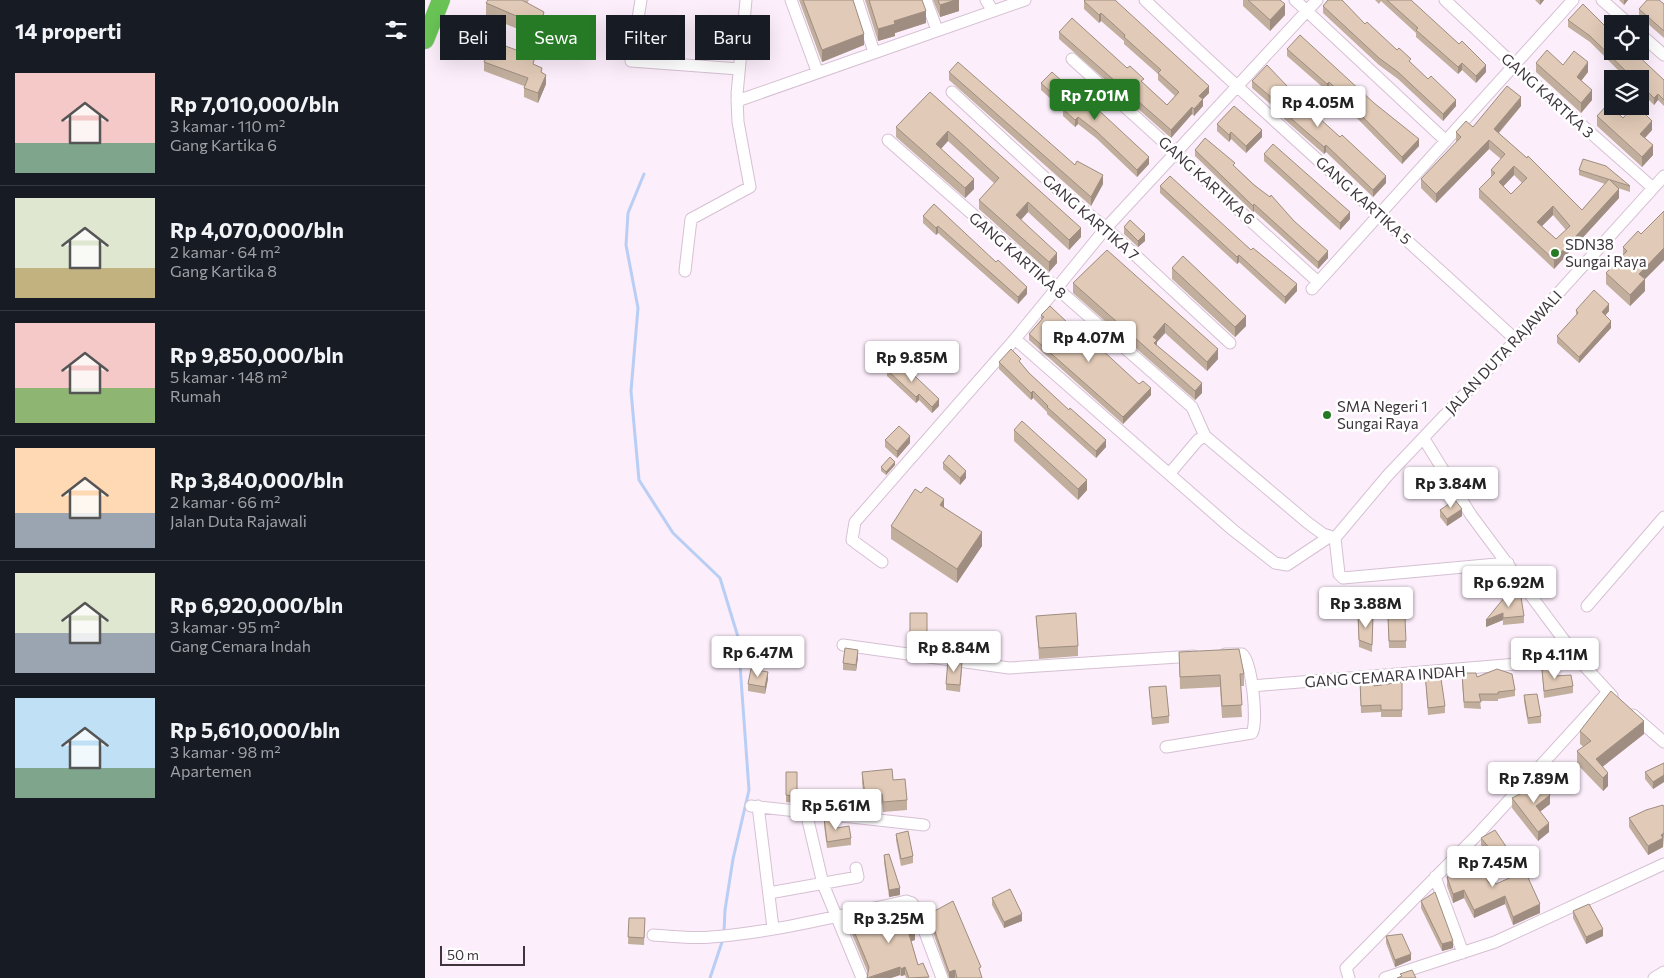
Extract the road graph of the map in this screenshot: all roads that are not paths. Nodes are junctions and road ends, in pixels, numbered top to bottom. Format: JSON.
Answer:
{"nodes":[{"id":1,"x":441,"y":0,"type":"edge"},
{"id":2,"x":641,"y":0,"type":"edge"},
{"id":3,"x":746,"y":0,"type":"edge"},
{"id":4,"x":791,"y":0,"type":"edge"},
{"id":5,"x":857,"y":0,"type":"edge"},
{"id":6,"x":926,"y":0,"type":"edge"},
{"id":7,"x":986,"y":0,"type":"edge"},
{"id":8,"x":1025,"y":0,"type":"edge"},
{"id":9,"x":1145,"y":0,"type":"edge"},
{"id":10,"x":1295,"y":0,"type":"edge"},
{"id":11,"x":1317,"y":0,"type":"edge"},
{"id":12,"x":1445,"y":0,"type":"edge"},
{"id":13,"x":1573,"y":0,"type":"edge"},
{"id":14,"x":1602,"y":0,"type":"edge"},
{"id":15,"x":1308,"y":10,"type":"junction"},
{"id":16,"x":993,"y":11,"type":"junction"},
{"id":17,"x":1619,"y":15,"type":"edge"},
{"id":18,"x":937,"y":30,"type":"junction"},
{"id":19,"x":425,"y":40,"type":"edge"},
{"id":20,"x":1649,"y":42,"type":"edge"},
{"id":21,"x":874,"y":52,"type":"junction"},
{"id":22,"x":1664,"y":56,"type":"edge"},
{"id":23,"x":1072,"y":59,"type":"dead end"},
{"id":24,"x":1513,"y":65,"type":"junction"},
{"id":25,"x":739,"y":69,"type":"junction"},
{"id":26,"x":817,"y":71,"type":"junction"},
{"id":27,"x":1237,"y":89,"type":"junction"},
{"id":28,"x":951,"y":92,"type":"dead end"},
{"id":29,"x":737,"y":98,"type":"junction"},
{"id":30,"x":888,"y":140,"type":"dead end"},
{"id":31,"x":1446,"y":141,"type":"junction"},
{"id":32,"x":1176,"y":151,"type":"junction"},
{"id":33,"x":1664,"y":176,"type":"edge"},
{"id":34,"x":1653,"y":188,"type":"junction"},
{"id":35,"x":1379,"y":213,"type":"junction"},
{"id":36,"x":1106,"y":228,"type":"junction"},
{"id":37,"x":685,"y":271,"type":"dead end"},
{"id":38,"x":1056,"y":288,"type":"junction"},
{"id":39,"x":1015,"y":339,"type":"junction"},
{"id":40,"x":1516,"y":340,"type":"junction"},
{"id":41,"x":1230,"y":343,"type":"dead end"},
{"id":42,"x":1205,"y":436,"type":"junction"},
{"id":43,"x":1424,"y":440,"type":"junction"},
{"id":44,"x":1170,"y":473,"type":"junction"},
{"id":45,"x":1664,"y":516,"type":"edge"},
{"id":46,"x":1332,"y":538,"type":"junction"},
{"id":47,"x":883,"y":562,"type":"dead end"},
{"id":48,"x":1508,"y":563,"type":"junction"},
{"id":49,"x":1587,"y":606,"type":"dead end"},
{"id":50,"x":843,"y":646,"type":"dead end"},
{"id":51,"x":1578,"y":659,"type":"junction"},
{"id":52,"x":1252,"y":686,"type":"junction"},
{"id":53,"x":1607,"y":693,"type":"junction"},
{"id":54,"x":1664,"y":742,"type":"edge"},
{"id":55,"x":1166,"y":747,"type":"dead end"},
{"id":56,"x":806,"y":812,"type":"junction"},
{"id":57,"x":924,"y":825,"type":"dead end"},
{"id":58,"x":1664,"y":864,"type":"edge"},
{"id":59,"x":856,"y":868,"type":"dead end"},
{"id":60,"x":1435,"y":877,"type":"junction"},
{"id":61,"x":823,"y":884,"type":"junction"},
{"id":62,"x":769,"y":893,"type":"junction"},
{"id":63,"x":837,"y":916,"type":"junction"},
{"id":64,"x":773,"y":928,"type":"junction"},
{"id":65,"x":653,"y":935,"type":"dead end"},
{"id":66,"x":1463,"y":953,"type":"junction"},
{"id":67,"x":1664,"y":972,"type":"edge"},
{"id":68,"x":862,"y":978,"type":"edge"},
{"id":69,"x":942,"y":978,"type":"edge"},
{"id":70,"x":1349,"y":978,"type":"edge"},
{"id":71,"x":1385,"y":978,"type":"edge"},
{"id":72,"x":1654,"y":978,"type":"edge"}],
"edges":[{"from":1,"to":19,"type":"highway"},
{"from":2,"to":25,"type":"street"},
{"from":3,"to":25,"type":"street"},
{"from":4,"to":26,"type":"street"},
{"from":5,"to":21,"type":"street"},
{"from":6,"to":18,"type":"street"},
{"from":7,"to":16,"type":"street"},
{"from":8,"to":16,"type":"street"},
{"from":9,"to":27,"type":"street","name":"GANG KARTIKA 5"},
{"from":10,"to":15,"type":"street"},
{"from":11,"to":15,"type":"street"},
{"from":12,"to":24,"type":"street","name":"GANG KARTKA 3"},
{"from":13,"to":24,"type":"street"},
{"from":14,"to":17,"type":"street"},
{"from":15,"to":27,"type":"street"},
{"from":15,"to":31,"type":"street"},
{"from":16,"to":18,"type":"street"},
{"from":18,"to":21,"type":"street"},
{"from":20,"to":22,"type":"street"},
{"from":21,"to":26,"type":"street"},
{"from":23,"to":32,"type":"street","name":"GANG KARTIKA 6"},
{"from":24,"to":31,"type":"street"},
{"from":24,"to":34,"type":"street","name":"GANG KARTKA 3"},
{"from":25,"to":29,"type":"street"},
{"from":26,"to":29,"type":"street"},
{"from":27,"to":32,"type":"street"},
{"from":27,"to":35,"type":"street","name":"GANG KARTIKA 5"},
{"from":28,"to":36,"type":"street","name":"GANG KARTIKA 7"},
{"from":29,"to":37,"type":"street"},
{"from":30,"to":38,"type":"street","name":"GANG KARTIKA 8"},
{"from":31,"to":35,"type":"street"},
{"from":32,"to":35,"type":"street","name":"GANG KARTIKA 6"},
{"from":32,"to":36,"type":"street"},
{"from":33,"to":34,"type":"street","name":"JALAN DUTA RAJAWALI"},
{"from":34,"to":40,"type":"street","name":"JALAN DUTA RAJAWALI"},
{"from":35,"to":40,"type":"street","name":"GANG KARTIKA 5"},
{"from":36,"to":38,"type":"street"},
{"from":36,"to":41,"type":"street","name":"GANG KARTIKA 7"},
{"from":38,"to":39,"type":"street"},
{"from":38,"to":42,"type":"street","name":"GANG KARTIKA 8"},
{"from":39,"to":44,"type":"street","name":"JALAN DUTA RAJAWALI"},
{"from":39,"to":47,"type":"street"},
{"from":40,"to":43,"type":"street","name":"JALAN DUTA RAJAWALI"},
{"from":42,"to":44,"type":"street"},
{"from":42,"to":46,"type":"street","name":"GANG KARTIKA 8"},
{"from":43,"to":46,"type":"street","name":"JALAN DUTA RAJAWALI"},
{"from":43,"to":48,"type":"street"},
{"from":44,"to":46,"type":"street","name":"JALAN DUTA RAJAWALI"},
{"from":45,"to":49,"type":"street"},
{"from":46,"to":48,"type":"street"},
{"from":48,"to":51,"type":"street"},
{"from":50,"to":52,"type":"street"},
{"from":51,"to":52,"type":"street","name":"GANG CEMARA INDAH"},
{"from":51,"to":53,"type":"street"},
{"from":52,"to":55,"type":"street"},
{"from":53,"to":54,"type":"street"},
{"from":53,"to":60,"type":"street"},
{"from":56,"to":57,"type":"street"},
{"from":56,"to":61,"type":"street"},
{"from":56,"to":62,"type":"street"},
{"from":58,"to":66,"type":"street"},
{"from":59,"to":61,"type":"street"},
{"from":60,"to":66,"type":"street"},
{"from":60,"to":70,"type":"street"},
{"from":61,"to":62,"type":"street"},
{"from":61,"to":63,"type":"street"},
{"from":62,"to":64,"type":"street"},
{"from":63,"to":64,"type":"street"},
{"from":63,"to":68,"type":"street"},
{"from":63,"to":69,"type":"street"},
{"from":64,"to":65,"type":"street"},
{"from":66,"to":71,"type":"street"},
{"from":67,"to":72,"type":"street"}]}
